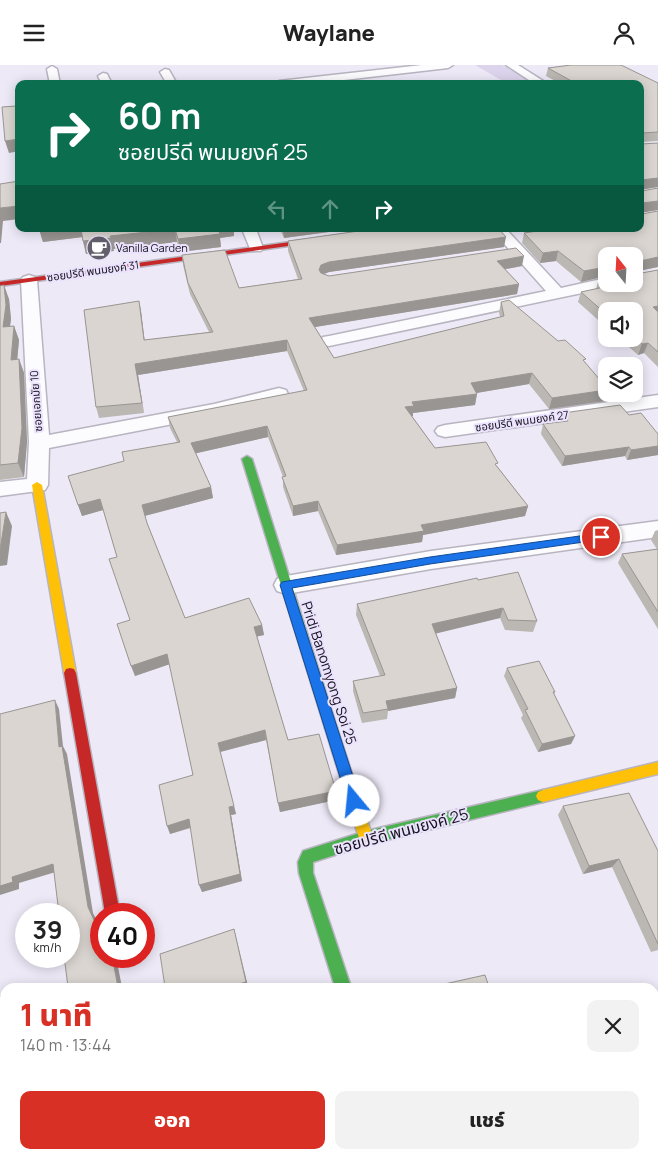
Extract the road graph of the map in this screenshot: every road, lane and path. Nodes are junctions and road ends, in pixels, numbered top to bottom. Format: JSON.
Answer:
{"nodes":[{"id":1,"x":448,"y":65,"type":"edge"},
{"id":2,"x":511,"y":65,"type":"edge"},
{"id":3,"x":52,"y":69,"type":"dead end"},
{"id":4,"x":165,"y":71,"type":"dead end"},
{"id":5,"x":388,"y":72,"type":"junction"},
{"id":6,"x":54,"y":80,"type":"edge"},
{"id":7,"x":170,"y":80,"type":"edge"},
{"id":8,"x":315,"y":80,"type":"edge"},
{"id":9,"x":401,"y":80,"type":"dead end"},
{"id":10,"x":536,"y":80,"type":"edge"},
{"id":11,"x":250,"y":232,"type":"edge"},
{"id":12,"x":374,"y":232,"type":"edge"},
{"id":13,"x":502,"y":234,"type":"edge"},
{"id":14,"x":525,"y":236,"type":"edge"},
{"id":15,"x":256,"y":248,"type":"junction"},
{"id":16,"x":519,"y":251,"type":"junction"},
{"id":17,"x":500,"y":254,"type":"edge"},
{"id":18,"x":29,"y":280,"type":"junction"},
{"id":19,"x":0,"y":284,"type":"edge"},
{"id":20,"x":598,"y":285,"type":"edge"},
{"id":21,"x":557,"y":293,"type":"junction"},
{"id":22,"x":329,"y":341,"type":"dead end"},
{"id":23,"x":279,"y":395,"type":"edge"},
{"id":24,"x":658,"y":401,"type":"edge"},
{"id":25,"x":445,"y":431,"type":"dead end"},
{"id":26,"x":39,"y":442,"type":"junction"},
{"id":27,"x":247,"y":459,"type":"dead end"},
{"id":28,"x":37,"y":485,"type":"junction"},
{"id":29,"x":0,"y":489,"type":"edge"},
{"id":30,"x":658,"y":529,"type":"edge"},
{"id":31,"x":286,"y":585,"type":"junction"},
{"id":32,"x":658,"y":768,"type":"edge"},
{"id":33,"x":366,"y":837,"type":"junction"},
{"id":34,"x":111,"y":903,"type":"edge"},
{"id":35,"x":343,"y":983,"type":"edge"}],
"edges":[{"from":1,"to":5,"type":"street"},
{"from":2,"to":10,"type":"street"},
{"from":3,"to":6,"type":"street"},
{"from":4,"to":7,"type":"street"},
{"from":5,"to":8,"type":"street"},
{"from":5,"to":9,"type":"street"},
{"from":11,"to":15,"type":"street"},
{"from":12,"to":15,"type":"street","name":"ซอยปรีดี พนมยงค์ 31"},
{"from":13,"to":14,"type":"street"},
{"from":13,"to":16,"type":"street"},
{"from":15,"to":18,"type":"street","name":"ซอยปรีดี พนมยงค์ 31"},
{"from":16,"to":17,"type":"street"},
{"from":16,"to":21,"type":"street"},
{"from":18,"to":19,"type":"street","name":"ซอยปรีดี พนมยงค์ 31"},
{"from":18,"to":26,"type":"street","name":"ซอยเอกมัย 10"},
{"from":20,"to":21,"type":"street"},
{"from":21,"to":22,"type":"street"},
{"from":23,"to":26,"type":"street"},
{"from":24,"to":25,"type":"street","name":"ซอยปรีดี พนมยงค์ 27"},
{"from":26,"to":28,"type":"street","name":"ซอยเอกมัย 10"},
{"from":27,"to":31,"type":"street","name":"Pridi Banomyong Soi 25"},
{"from":28,"to":29,"type":"street"},
{"from":28,"to":34,"type":"street"},
{"from":30,"to":31,"type":"street"},
{"from":31,"to":33,"type":"street","name":"Pridi Banomyong Soi 25"},
{"from":32,"to":33,"type":"street","name":"ซอยปรีดี พนมยงค์ 25"},
{"from":33,"to":35,"type":"street","name":"ซอยปรีดี พนมยงค์ 25"}]}
